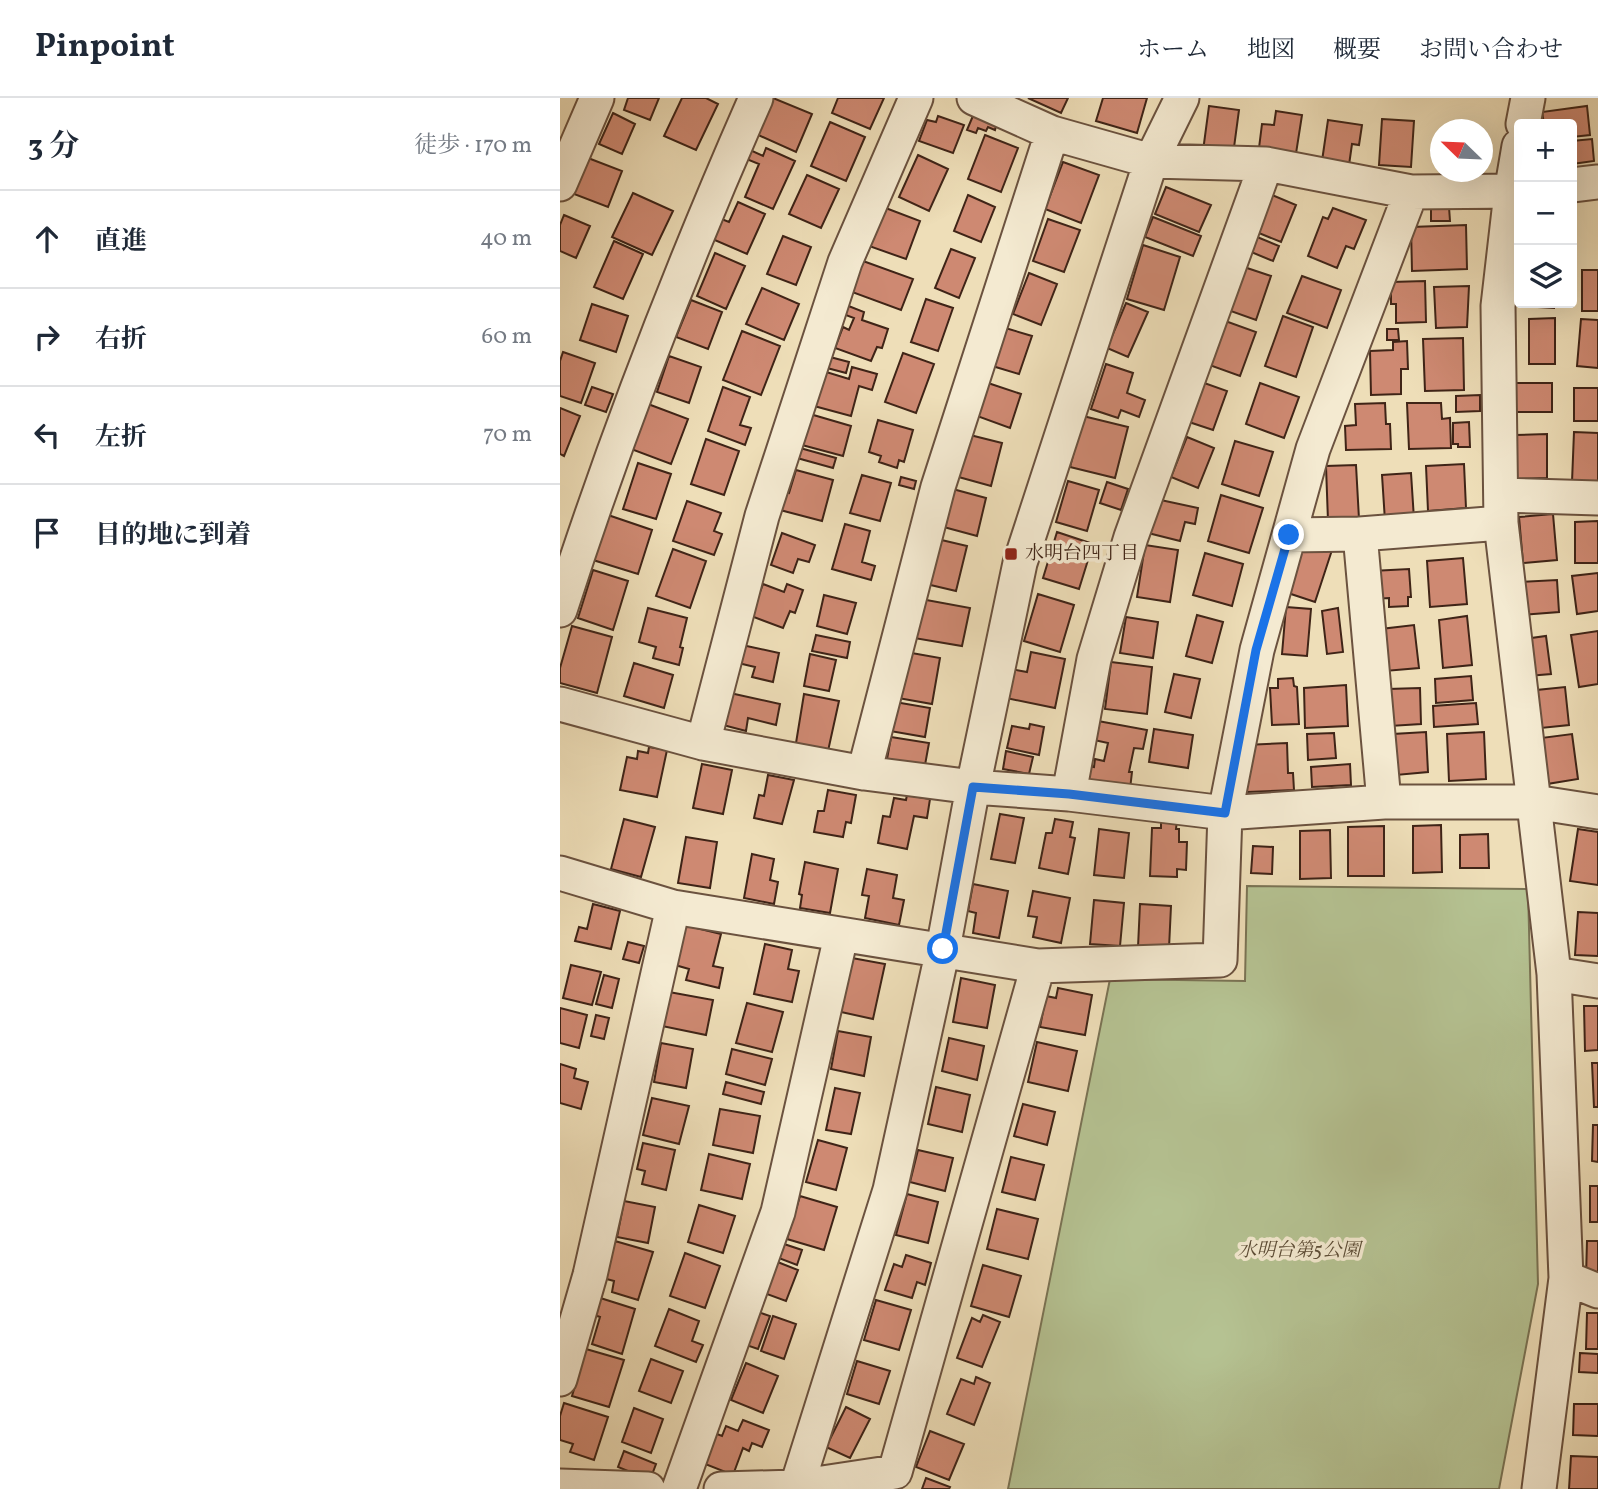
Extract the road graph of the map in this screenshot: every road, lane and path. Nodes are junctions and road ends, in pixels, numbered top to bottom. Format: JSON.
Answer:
{"nodes":[{"id":1,"x":597,"y":98,"type":"edge"},
{"id":2,"x":756,"y":98,"type":"edge"},
{"id":3,"x":916,"y":98,"type":"edge"},
{"id":4,"x":974,"y":98,"type":"edge"},
{"id":5,"x":1182,"y":98,"type":"edge"},
{"id":6,"x":1528,"y":98,"type":"edge"},
{"id":7,"x":1524,"y":119,"type":"edge"},
{"id":8,"x":1052,"y":133,"type":"junction"},
{"id":9,"x":1151,"y":162,"type":"junction"},
{"id":10,"x":1266,"y":164,"type":"junction"},
{"id":11,"x":1598,"y":182,"type":"edge"},
{"id":12,"x":560,"y":184,"type":"edge"},
{"id":13,"x":1577,"y":184,"type":"edge"},
{"id":14,"x":1411,"y":192,"type":"junction"},
{"id":15,"x":1514,"y":192,"type":"edge"},
{"id":16,"x":1514,"y":199,"type":"edge"},
{"id":17,"x":1598,"y":498,"type":"edge"},
{"id":18,"x":1501,"y":509,"type":"junction"},
{"id":19,"x":1360,"y":534,"type":"junction"},
{"id":20,"x":1289,"y":535,"type":"junction"},
{"id":21,"x":560,"y":610,"type":"edge"},
{"id":22,"x":560,"y":704,"type":"edge"},
{"id":23,"x":703,"y":743,"type":"junction"},
{"id":24,"x":864,"y":773,"type":"junction"},
{"id":25,"x":973,"y":787,"type":"junction"},
{"id":26,"x":1069,"y":794,"type":"junction"},
{"id":27,"x":1384,"y":802,"type":"junction"},
{"id":28,"x":1534,"y":802,"type":"junction"},
{"id":29,"x":1598,"y":812,"type":"edge"},
{"id":30,"x":1225,"y":813,"type":"junction"},
{"id":31,"x":560,"y":873,"type":"edge"},
{"id":32,"x":673,"y":907,"type":"junction"},
{"id":33,"x":841,"y":936,"type":"junction"},
{"id":34,"x":943,"y":949,"type":"junction"},
{"id":35,"x":1038,"y":966,"type":"junction"},
{"id":36,"x":1554,"y":974,"type":"junction"},
{"id":37,"x":1598,"y":981,"type":"edge"},
{"id":38,"x":1566,"y":1278,"type":"junction"},
{"id":39,"x":1598,"y":1291,"type":"edge"},
{"id":40,"x":560,"y":1379,"type":"edge"},
{"id":41,"x":560,"y":1486,"type":"edge"},
{"id":42,"x":796,"y":1488,"type":"edge"},
{"id":43,"x":648,"y":1489,"type":"edge"},
{"id":44,"x":679,"y":1489,"type":"edge"},
{"id":45,"x":721,"y":1489,"type":"edge"},
{"id":46,"x":1539,"y":1489,"type":"edge"}],
"edges":[{"from":1,"to":12,"type":"street"},
{"from":2,"to":21,"type":"street"},
{"from":3,"to":23,"type":"street"},
{"from":4,"to":8,"type":"street"},
{"from":5,"to":9,"type":"street"},
{"from":6,"to":7,"type":"street"},
{"from":8,"to":9,"type":"street"},
{"from":8,"to":24,"type":"street"},
{"from":9,"to":10,"type":"street"},
{"from":9,"to":25,"type":"street"},
{"from":10,"to":14,"type":"street"},
{"from":10,"to":26,"type":"street"},
{"from":11,"to":13,"type":"street"},
{"from":14,"to":15,"type":"street"},
{"from":14,"to":20,"type":"street"},
{"from":16,"to":18,"type":"street"},
{"from":17,"to":18,"type":"street"},
{"from":18,"to":19,"type":"street"},
{"from":18,"to":28,"type":"street"},
{"from":19,"to":20,"type":"street"},
{"from":19,"to":27,"type":"street"},
{"from":20,"to":30,"type":"street"},
{"from":22,"to":23,"type":"street"},
{"from":23,"to":24,"type":"street"},
{"from":24,"to":25,"type":"street"},
{"from":25,"to":26,"type":"street"},
{"from":25,"to":34,"type":"street"},
{"from":26,"to":30,"type":"street"},
{"from":27,"to":28,"type":"street"},
{"from":27,"to":30,"type":"street"},
{"from":28,"to":29,"type":"street"},
{"from":28,"to":36,"type":"street"},
{"from":30,"to":35,"type":"street"},
{"from":31,"to":32,"type":"street"},
{"from":32,"to":33,"type":"street"},
{"from":32,"to":40,"type":"street"},
{"from":33,"to":34,"type":"street"},
{"from":33,"to":44,"type":"street"},
{"from":34,"to":35,"type":"street"},
{"from":34,"to":42,"type":"street"},
{"from":35,"to":42,"type":"street"},
{"from":36,"to":37,"type":"street"},
{"from":36,"to":38,"type":"street"},
{"from":38,"to":39,"type":"street"},
{"from":38,"to":46,"type":"street"},
{"from":41,"to":43,"type":"street"},
{"from":42,"to":45,"type":"street"}]}
